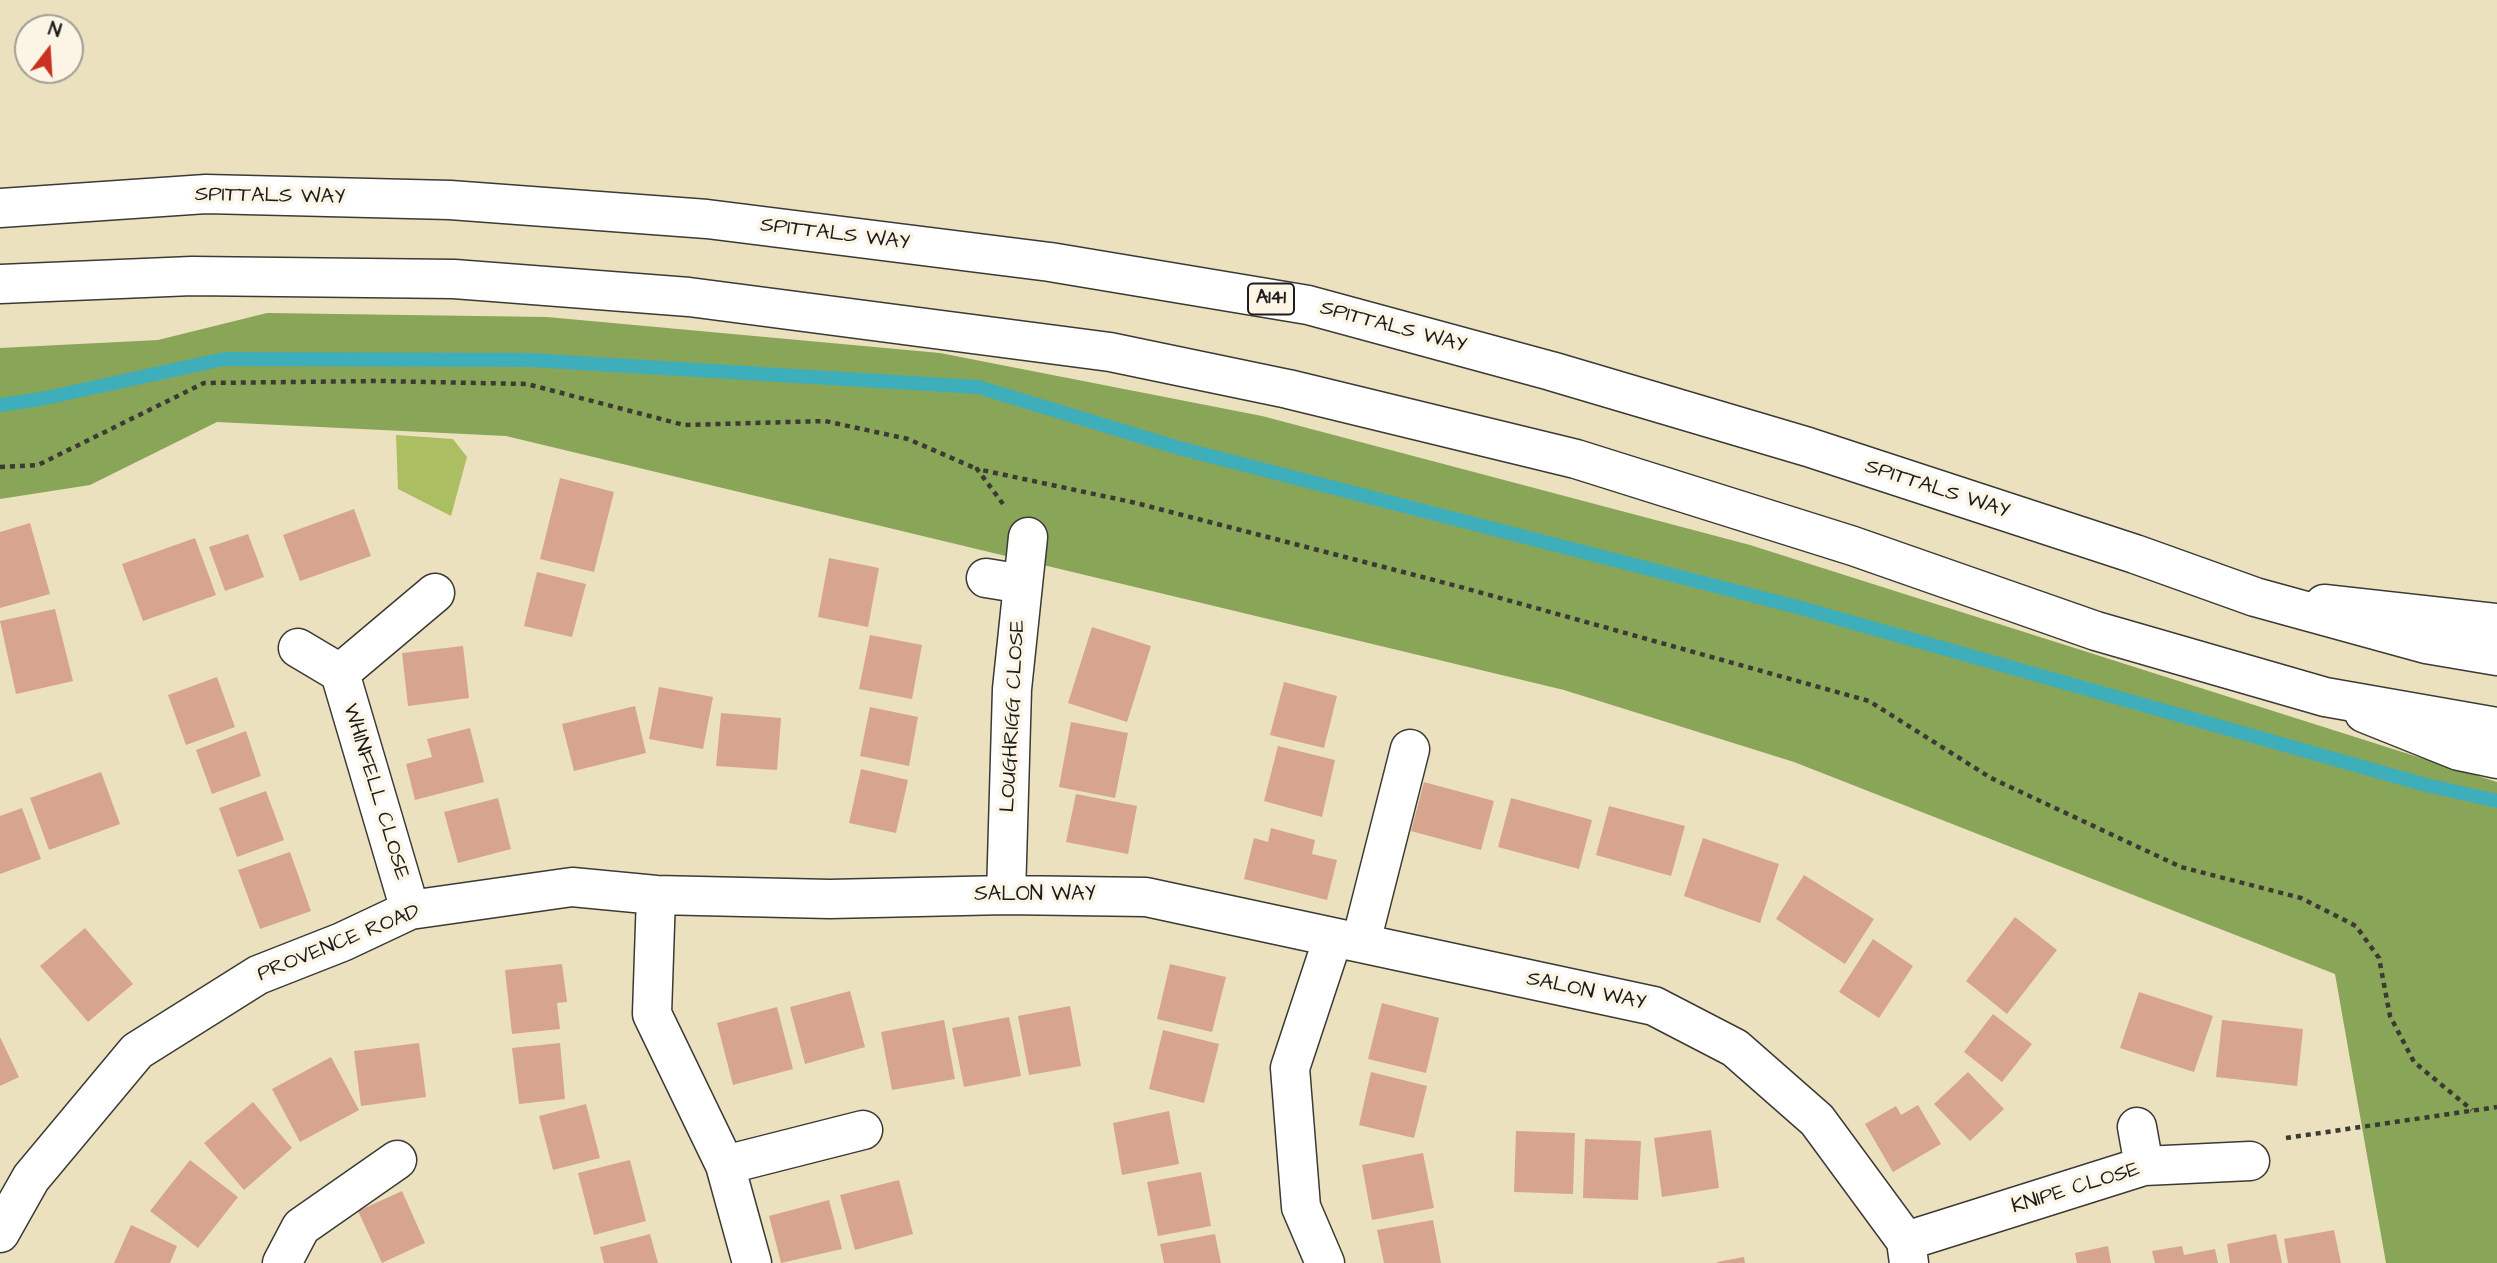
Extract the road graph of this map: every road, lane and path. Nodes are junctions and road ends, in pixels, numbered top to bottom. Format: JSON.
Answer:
{"nodes":[{"id":1,"x":0,"y":208,"type":"edge"},
{"id":2,"x":0,"y":284,"type":"edge"},
{"id":3,"x":0,"y":467,"type":"edge"},
{"id":4,"x":976,"y":469,"type":"junction"},
{"id":5,"x":1028,"y":537,"type":"joint"},
{"id":6,"x":986,"y":578,"type":"dead end"},
{"id":7,"x":1023,"y":584,"type":"junction"},
{"id":8,"x":435,"y":593,"type":"dead end"},
{"id":9,"x":2255,"y":597,"type":"junction"},
{"id":10,"x":2497,"y":623,"type":"edge"},
{"id":11,"x":298,"y":648,"type":"dead end"},
{"id":12,"x":2497,"y":656,"type":"edge"},
{"id":13,"x":340,"y":673,"type":"junction"},
{"id":14,"x":2325,"y":697,"type":"junction"},
{"id":15,"x":2497,"y":727,"type":"edge"},
{"id":16,"x":1410,"y":750,"type":"dead end"},
{"id":17,"x":2497,"y":759,"type":"edge"},
{"id":18,"x":656,"y":895,"type":"junction"},
{"id":19,"x":1006,"y":895,"type":"junction"},
{"id":20,"x":830,"y":899,"type":"joint"},
{"id":21,"x":410,"y":910,"type":"junction"},
{"id":22,"x":1347,"y":940,"type":"junction"},
{"id":23,"x":2497,"y":1107,"type":"edge"},
{"id":24,"x":2472,"y":1110,"type":"junction"},
{"id":25,"x":2137,"y":1127,"type":"dead end"},
{"id":26,"x":863,"y":1130,"type":"dead end"},
{"id":27,"x":397,"y":1160,"type":"dead end"},
{"id":28,"x":2250,"y":1161,"type":"joint"},
{"id":29,"x":725,"y":1165,"type":"junction"},
{"id":30,"x":2144,"y":1166,"type":"junction"},
{"id":31,"x":0,"y":1233,"type":"edge"},
{"id":32,"x":1908,"y":1252,"type":"edge"},
{"id":33,"x":282,"y":1263,"type":"edge"},
{"id":34,"x":752,"y":1263,"type":"edge"},
{"id":35,"x":1325,"y":1263,"type":"edge"}],
"edges":[{"from":1,"to":9,"type":"main road","name":"SPITTALS WAY","number":"A141"},
{"from":2,"to":14,"type":"main road"},
{"from":3,"to":4,"type":"path"},
{"from":4,"to":5,"type":"path"},
{"from":4,"to":24,"type":"path"},
{"from":5,"to":7,"type":"main road","name":"LOUGHRIGG CLOSE"},
{"from":6,"to":7,"type":"main road"},
{"from":7,"to":19,"type":"main road","name":"LOUGHRIGG CLOSE"},
{"from":8,"to":13,"type":"main road"},
{"from":9,"to":10,"type":"main road"},
{"from":9,"to":12,"type":"main road","name":"SPITTALS WAY","number":"A141"},
{"from":11,"to":13,"type":"main road"},
{"from":13,"to":21,"type":"main road","name":"WHINFELL CLOSE"},
{"from":14,"to":15,"type":"main road"},
{"from":14,"to":17,"type":"main road"},
{"from":16,"to":22,"type":"main road"},
{"from":18,"to":20,"type":"main road","name":"PROVENCE ROAD"},
{"from":18,"to":21,"type":"main road","name":"PROVENCE ROAD"},
{"from":18,"to":29,"type":"main road"},
{"from":19,"to":20,"type":"main road","name":"SALON WAY"},
{"from":19,"to":22,"type":"main road","name":"SALON WAY"},
{"from":21,"to":31,"type":"main road","name":"PROVENCE ROAD"},
{"from":22,"to":32,"type":"main road","name":"SALON WAY"},
{"from":22,"to":35,"type":"main road"},
{"from":23,"to":24,"type":"path"},
{"from":24,"to":28,"type":"path"},
{"from":25,"to":30,"type":"main road"},
{"from":26,"to":29,"type":"main road"},
{"from":27,"to":33,"type":"main road"},
{"from":28,"to":30,"type":"main road","name":"KNIPE CLOSE"},
{"from":29,"to":34,"type":"main road"},
{"from":30,"to":32,"type":"main road","name":"KNIPE CLOSE"}]}
